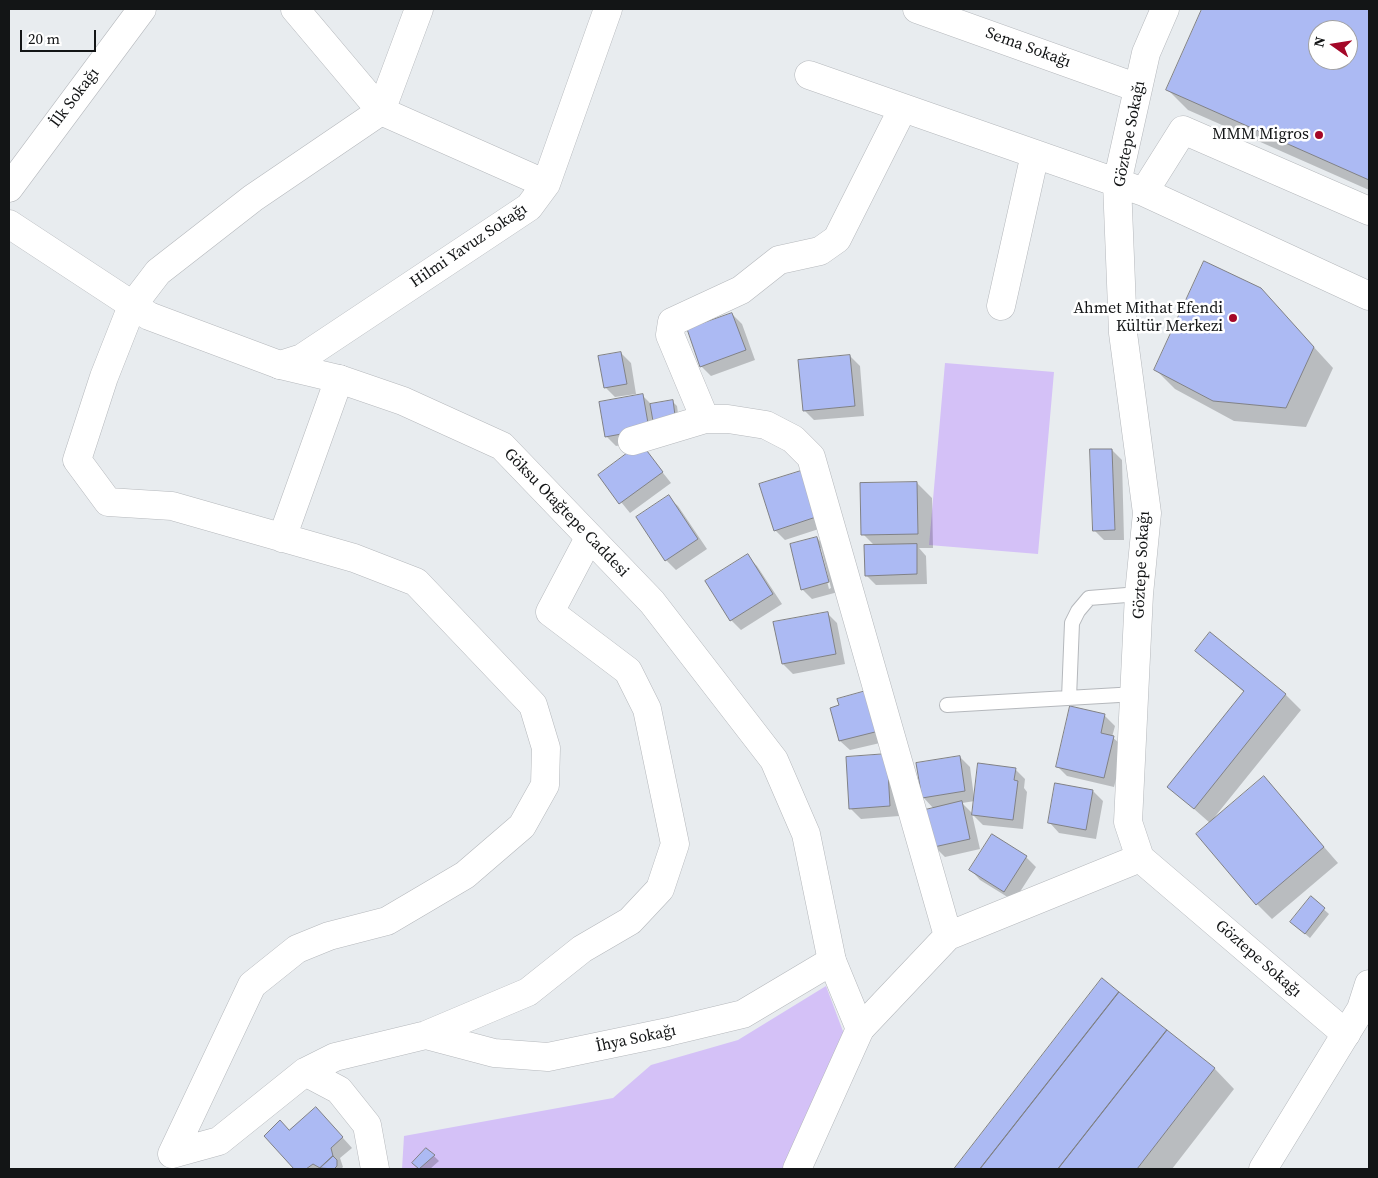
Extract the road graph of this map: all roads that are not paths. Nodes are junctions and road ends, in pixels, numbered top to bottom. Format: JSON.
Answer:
{"nodes":[{"id":1,"x":142,"y":9,"type":"edge"},
{"id":2,"x":295,"y":9,"type":"edge"},
{"id":3,"x":420,"y":9,"type":"edge"},
{"id":4,"x":608,"y":9,"type":"edge"},
{"id":5,"x":917,"y":9,"type":"edge"},
{"id":6,"x":1165,"y":9,"type":"edge"},
{"id":7,"x":952,"y":14,"type":"edge"},
{"id":8,"x":808,"y":75,"type":"dead end"},
{"id":9,"x":1138,"y":88,"type":"junction"},
{"id":10,"x":903,"y":108,"type":"junction"},
{"id":11,"x":381,"y":111,"type":"junction"},
{"id":12,"x":1035,"y":154,"type":"junction"},
{"id":13,"x":1117,"y":183,"type":"junction"},
{"id":14,"x":546,"y":184,"type":"junction"},
{"id":15,"x":9,"y":188,"type":"edge"},
{"id":16,"x":1144,"y":192,"type":"junction"},
{"id":17,"x":1369,"y":212,"type":"edge"},
{"id":18,"x":9,"y":224,"type":"edge"},
{"id":19,"x":1369,"y":296,"type":"edge"},
{"id":20,"x":132,"y":306,"type":"junction"},
{"id":21,"x":1001,"y":306,"type":"dead end"},
{"id":22,"x":280,"y":365,"type":"junction"},
{"id":23,"x":339,"y":379,"type":"junction"},
{"id":24,"x":705,"y":419,"type":"junction"},
{"id":25,"x":632,"y":441,"type":"dead end"},
{"id":26,"x":282,"y":538,"type":"junction"},
{"id":27,"x":590,"y":538,"type":"junction"},
{"id":28,"x":1139,"y":594,"type":"junction"},
{"id":29,"x":1136,"y":694,"type":"junction"},
{"id":30,"x":1069,"y":698,"type":"junction"},
{"id":31,"x":948,"y":705,"type":"dead end"},
{"id":32,"x":1140,"y":858,"type":"junction"},
{"id":33,"x":948,"y":936,"type":"junction"},
{"id":34,"x":832,"y":961,"type":"junction"},
{"id":35,"x":1366,"y":999,"type":"edge"},
{"id":36,"x":860,"y":1029,"type":"junction"},
{"id":37,"x":1346,"y":1034,"type":"junction"},
{"id":38,"x":426,"y":1035,"type":"junction"},
{"id":39,"x":305,"y":1072,"type":"junction"},
{"id":40,"x":375,"y":1169,"type":"edge"},
{"id":41,"x":797,"y":1169,"type":"edge"},
{"id":42,"x":1263,"y":1169,"type":"edge"}],
"edges":[{"from":1,"to":15,"type":"street","name":"İlk Sokağı"},
{"from":2,"to":11,"type":"street"},
{"from":3,"to":11,"type":"street"},
{"from":4,"to":14,"type":"street","name":"Hilmi Yavuz Sokağı"},
{"from":5,"to":7,"type":"street","name":"Sema Sokağı"},
{"from":6,"to":9,"type":"street","name":"Göztepe Sokağı"},
{"from":7,"to":9,"type":"street","name":"Sema Sokağı"},
{"from":8,"to":10,"type":"street"},
{"from":9,"to":13,"type":"street","name":"Göztepe Sokağı"},
{"from":10,"to":12,"type":"street"},
{"from":10,"to":24,"type":"street"},
{"from":11,"to":14,"type":"street"},
{"from":11,"to":20,"type":"street"},
{"from":12,"to":13,"type":"street"},
{"from":12,"to":21,"type":"street"},
{"from":13,"to":16,"type":"street"},
{"from":13,"to":28,"type":"street","name":"Göztepe Sokağı"},
{"from":14,"to":22,"type":"street","name":"Hilmi Yavuz Sokağı"},
{"from":16,"to":17,"type":"street"},
{"from":16,"to":19,"type":"street"},
{"from":18,"to":20,"type":"street","name":"Göksu Otağtepe Caddesi"},
{"from":20,"to":22,"type":"street","name":"Göksu Otağtepe Caddesi"},
{"from":20,"to":26,"type":"street"},
{"from":22,"to":23,"type":"street","name":"Göksu Otağtepe Caddesi"},
{"from":23,"to":26,"type":"street"},
{"from":23,"to":27,"type":"street","name":"Göksu Otağtepe Caddesi"},
{"from":24,"to":25,"type":"street"},
{"from":24,"to":33,"type":"street"},
{"from":26,"to":39,"type":"street"},
{"from":27,"to":34,"type":"street","name":"Göksu Otağtepe Caddesi"},
{"from":27,"to":38,"type":"street"},
{"from":28,"to":29,"type":"street","name":"Göztepe Sokağı"},
{"from":28,"to":30,"type":"lane"},
{"from":29,"to":30,"type":"lane"},
{"from":29,"to":32,"type":"street","name":"Göztepe Sokağı"},
{"from":30,"to":31,"type":"lane"},
{"from":32,"to":33,"type":"street"},
{"from":32,"to":37,"type":"street","name":"Göztepe Sokağı"},
{"from":33,"to":36,"type":"street"},
{"from":34,"to":36,"type":"street","name":"Göksu Otağtepe Caddesi"},
{"from":34,"to":38,"type":"street","name":"İhya Sokağı"},
{"from":35,"to":37,"type":"street"},
{"from":36,"to":41,"type":"street"},
{"from":37,"to":42,"type":"street"},
{"from":38,"to":39,"type":"street"},
{"from":39,"to":40,"type":"street"}]}
